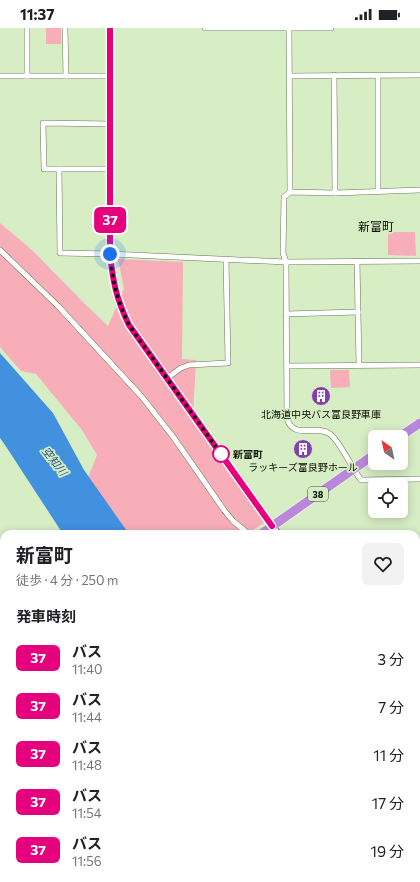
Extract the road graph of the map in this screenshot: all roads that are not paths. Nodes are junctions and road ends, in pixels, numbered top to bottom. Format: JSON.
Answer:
{"nodes":[{"id":1,"x":27,"y":28,"type":"edge"},
{"id":2,"x":65,"y":28,"type":"edge"},
{"id":3,"x":110,"y":28,"type":"edge"},
{"id":4,"x":205,"y":28,"type":"edge"},
{"id":5,"x":276,"y":28,"type":"edge"},
{"id":6,"x":289,"y":28,"type":"edge"},
{"id":7,"x":332,"y":28,"type":"edge"},
{"id":8,"x":334,"y":75,"type":"junction"},
{"id":9,"x":420,"y":75,"type":"edge"},
{"id":10,"x":0,"y":76,"type":"edge"},
{"id":11,"x":28,"y":76,"type":"junction"},
{"id":12,"x":66,"y":76,"type":"junction"},
{"id":13,"x":110,"y":76,"type":"junction"},
{"id":14,"x":290,"y":76,"type":"junction"},
{"id":15,"x":378,"y":76,"type":"junction"},
{"id":16,"x":110,"y":124,"type":"junction"},
{"id":17,"x":59,"y":169,"type":"junction"},
{"id":18,"x":111,"y":169,"type":"junction"},
{"id":19,"x":420,"y":190,"type":"edge"},
{"id":20,"x":378,"y":191,"type":"junction"},
{"id":21,"x":290,"y":192,"type":"junction"},
{"id":22,"x":335,"y":193,"type":"junction"},
{"id":23,"x":0,"y":250,"type":"edge"},
{"id":24,"x":110,"y":254,"type":"junction"},
{"id":25,"x":226,"y":259,"type":"junction"},
{"id":26,"x":357,"y":261,"type":"junction"},
{"id":27,"x":420,"y":261,"type":"edge"},
{"id":28,"x":286,"y":262,"type":"junction"},
{"id":29,"x":358,"y":312,"type":"junction"},
{"id":30,"x":286,"y":314,"type":"junction"},
{"id":31,"x":420,"y":364,"type":"edge"},
{"id":32,"x":359,"y":365,"type":"junction"},
{"id":33,"x":287,"y":366,"type":"junction"},
{"id":34,"x":166,"y":378,"type":"junction"},
{"id":35,"x":420,"y":423,"type":"edge"},
{"id":36,"x":408,"y":431,"type":"edge"},
{"id":37,"x":368,"y":459,"type":"edge"},
{"id":38,"x":353,"y":470,"type":"junction"},
{"id":39,"x":420,"y":479,"type":"edge"},
{"id":40,"x":244,"y":530,"type":"edge"},
{"id":41,"x":275,"y":530,"type":"edge"}],
"edges":[{"from":1,"to":11,"type":"street"},
{"from":2,"to":12,"type":"street"},
{"from":3,"to":13,"type":"street"},
{"from":4,"to":5,"type":"street"},
{"from":5,"to":6,"type":"street"},
{"from":6,"to":7,"type":"street"},
{"from":6,"to":14,"type":"street"},
{"from":8,"to":14,"type":"street"},
{"from":8,"to":15,"type":"street"},
{"from":8,"to":22,"type":"street"},
{"from":9,"to":15,"type":"street"},
{"from":10,"to":11,"type":"street"},
{"from":11,"to":12,"type":"street"},
{"from":12,"to":13,"type":"street"},
{"from":13,"to":16,"type":"street"},
{"from":14,"to":21,"type":"street"},
{"from":15,"to":20,"type":"street"},
{"from":16,"to":17,"type":"street"},
{"from":16,"to":18,"type":"street"},
{"from":17,"to":18,"type":"street"},
{"from":17,"to":24,"type":"street"},
{"from":18,"to":24,"type":"street"},
{"from":19,"to":20,"type":"street"},
{"from":20,"to":22,"type":"street"},
{"from":21,"to":22,"type":"street"},
{"from":21,"to":28,"type":"street"},
{"from":23,"to":40,"type":"street"},
{"from":24,"to":25,"type":"street"},
{"from":24,"to":34,"type":"street"},
{"from":25,"to":28,"type":"street"},
{"from":25,"to":34,"type":"street"},
{"from":26,"to":27,"type":"street"},
{"from":26,"to":28,"type":"street"},
{"from":26,"to":29,"type":"street"},
{"from":28,"to":30,"type":"street"},
{"from":29,"to":30,"type":"street"},
{"from":29,"to":32,"type":"street"},
{"from":30,"to":33,"type":"street"},
{"from":31,"to":32,"type":"street"},
{"from":32,"to":33,"type":"street"},
{"from":33,"to":38,"type":"street"},
{"from":34,"to":41,"type":"street"},
{"from":35,"to":36,"type":"highway"},
{"from":37,"to":38,"type":"highway","number":"38"},
{"from":38,"to":39,"type":"street"},
{"from":38,"to":41,"type":"highway","number":"38"}]}
